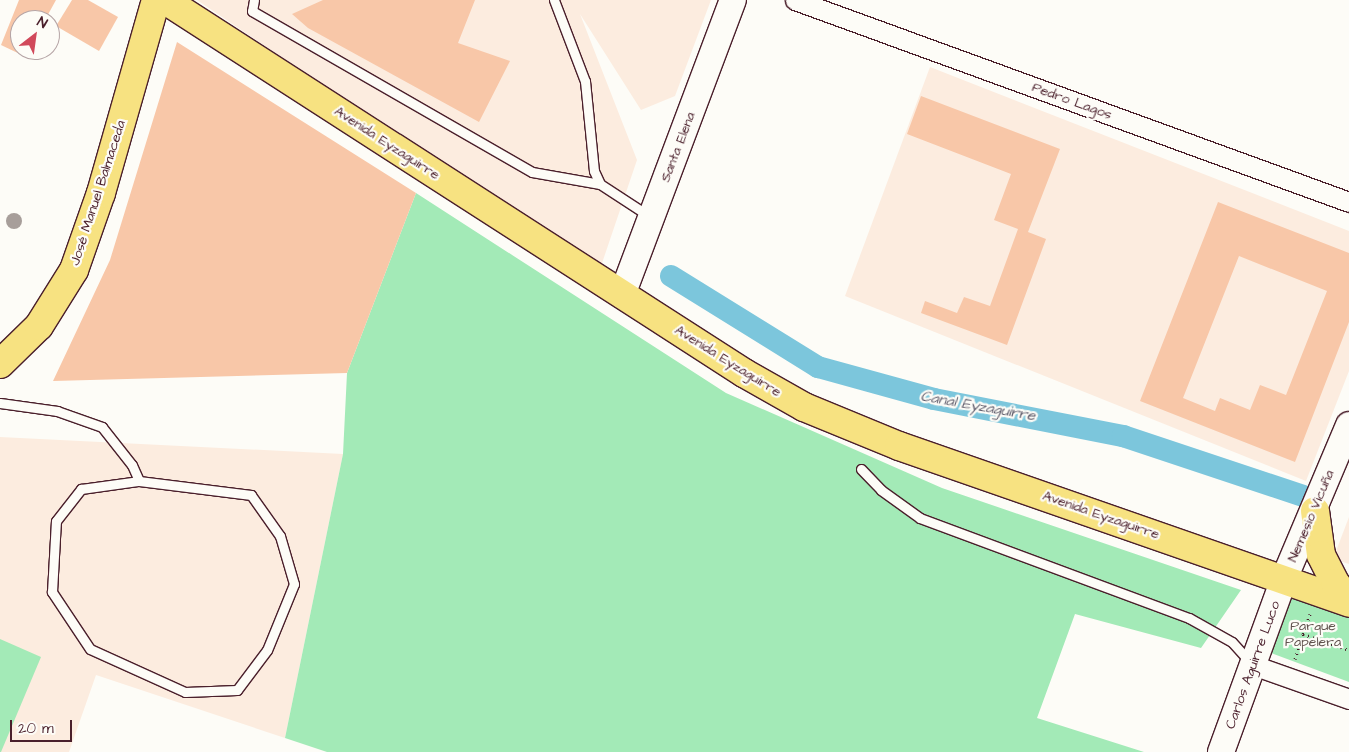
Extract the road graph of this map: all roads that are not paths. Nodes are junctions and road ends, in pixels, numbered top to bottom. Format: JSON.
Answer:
{"nodes":[{"id":1,"x":156,"y":0,"type":"edge"},
{"id":2,"x":165,"y":0,"type":"edge"},
{"id":3,"x":254,"y":0,"type":"edge"},
{"id":4,"x":554,"y":0,"type":"edge"},
{"id":5,"x":733,"y":0,"type":"edge"},
{"id":6,"x":795,"y":0,"type":"edge"},
{"id":7,"x":600,"y":184,"type":"junction"},
{"id":8,"x":1349,"y":202,"type":"edge"},
{"id":9,"x":652,"y":217,"type":"junction"},
{"id":10,"x":622,"y":295,"type":"junction"},
{"id":11,"x":0,"y":364,"type":"edge"},
{"id":12,"x":0,"y":403,"type":"edge"},
{"id":13,"x":1349,"y":425,"type":"edge"},
{"id":14,"x":861,"y":470,"type":"dead end"},
{"id":15,"x":139,"y":481,"type":"junction"},
{"id":16,"x":1315,"y":511,"type":"junction"},
{"id":17,"x":1284,"y":578,"type":"junction"},
{"id":18,"x":1349,"y":601,"type":"edge"},
{"id":19,"x":1253,"y":665,"type":"junction"},
{"id":20,"x":1349,"y":699,"type":"edge"},
{"id":21,"x":1222,"y":752,"type":"edge"}],
"edges":[{"from":1,"to":11,"type":"main road","name":"José Manuel Balmaceda"},
{"from":2,"to":10,"type":"main road","name":"Avenida Eyzaguirre"},
{"from":3,"to":7,"type":"lane"},
{"from":4,"to":7,"type":"lane"},
{"from":5,"to":9,"type":"street","name":"Santa Elena"},
{"from":6,"to":8,"type":"street","name":"Pedro Lagos"},
{"from":7,"to":9,"type":"lane"},
{"from":9,"to":10,"type":"street","name":"Santa Elena"},
{"from":10,"to":17,"type":"main road","name":"Avenida Eyzaguirre"},
{"from":12,"to":15,"type":"lane"},
{"from":13,"to":16,"type":"street","name":"Nemesio Vicuña"},
{"from":14,"to":19,"type":"lane"},
{"from":15,"to":15,"type":"lane"},
{"from":16,"to":17,"type":"street","name":"Nemesio Vicuña"},
{"from":16,"to":18,"type":"main road"},
{"from":17,"to":18,"type":"main road","name":"Avenida Eyzaguirre"},
{"from":17,"to":19,"type":"street","name":"Carlos Aguirre Luco"},
{"from":19,"to":20,"type":"street"},
{"from":19,"to":21,"type":"street","name":"Carlos Aguirre Luco"}]}
